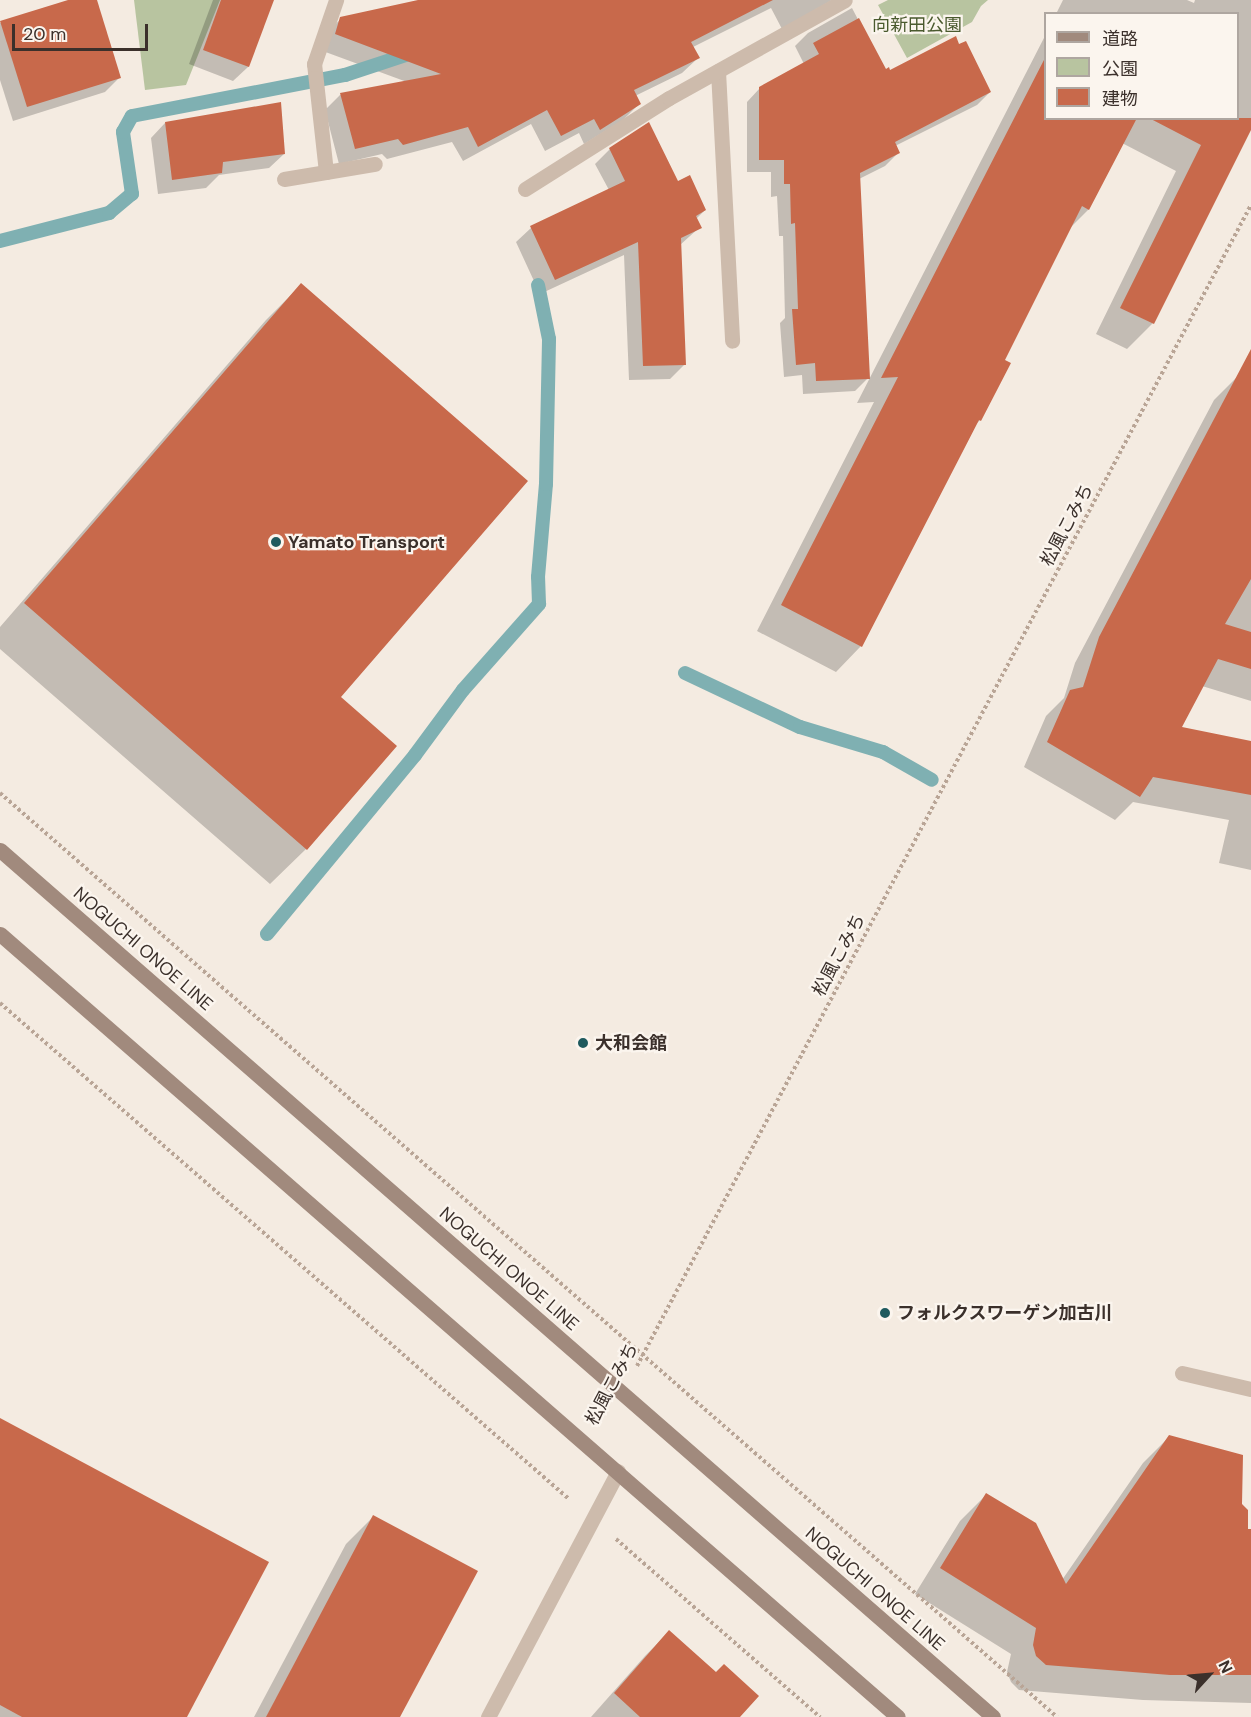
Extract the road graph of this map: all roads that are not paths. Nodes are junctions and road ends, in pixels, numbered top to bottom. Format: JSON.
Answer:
{"nodes":[{"id":1,"x":336,"y":0,"type":"edge"},
{"id":2,"x":845,"y":0,"type":"edge"},
{"id":3,"x":718,"y":71,"type":"junction"},
{"id":4,"x":375,"y":164,"type":"dead end"},
{"id":5,"x":326,"y":172,"type":"junction"},
{"id":6,"x":284,"y":178,"type":"dead end"},
{"id":7,"x":525,"y":189,"type":"dead end"},
{"id":8,"x":732,"y":341,"type":"dead end"},
{"id":9,"x":0,"y":850,"type":"edge"},
{"id":10,"x":0,"y":934,"type":"edge"},
{"id":11,"x":1182,"y":1373,"type":"dead end"},
{"id":12,"x":1251,"y":1389,"type":"edge"},
{"id":13,"x":618,"y":1471,"type":"junction"},
{"id":14,"x":488,"y":1717,"type":"edge"},
{"id":15,"x":898,"y":1717,"type":"edge"},
{"id":16,"x":993,"y":1717,"type":"edge"}],
"edges":[{"from":1,"to":5,"type":"street"},
{"from":2,"to":3,"type":"street"},
{"from":3,"to":7,"type":"street"},
{"from":3,"to":8,"type":"street"},
{"from":4,"to":5,"type":"street"},
{"from":5,"to":6,"type":"street"},
{"from":9,"to":16,"type":"main road","name":"NOGUCHI ONOE LINE"},
{"from":10,"to":13,"type":"main road"},
{"from":11,"to":12,"type":"street"},
{"from":13,"to":14,"type":"street"},
{"from":13,"to":15,"type":"main road"}]}
